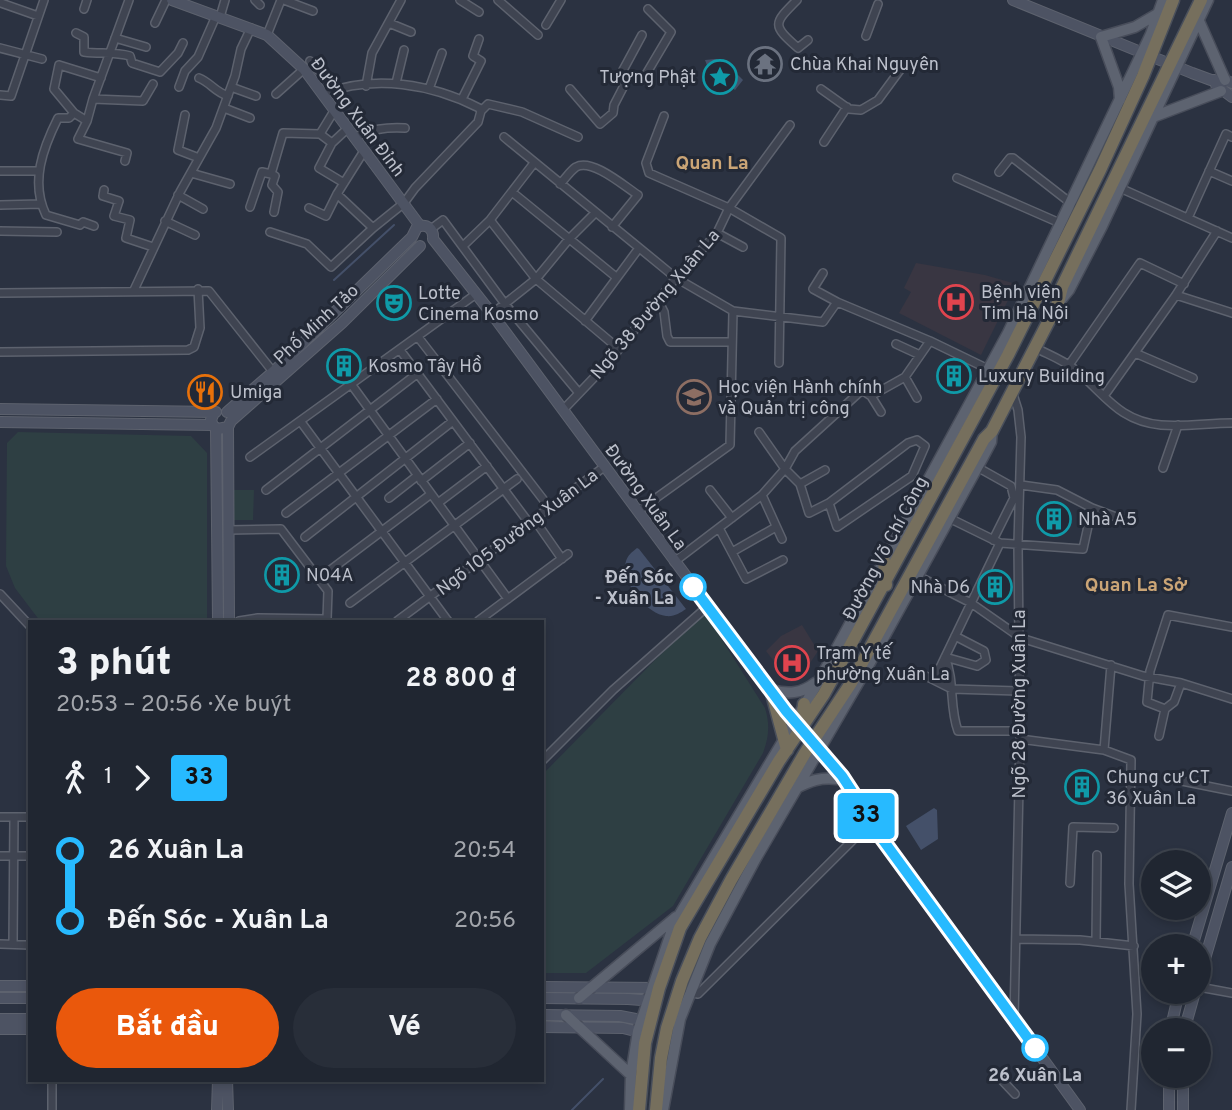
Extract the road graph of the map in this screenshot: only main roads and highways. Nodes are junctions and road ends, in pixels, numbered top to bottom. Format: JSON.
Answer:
{"nodes":[{"id":1,"x":1163,"y":0,"type":"edge"},
{"id":2,"x":1173,"y":0,"type":"edge"},
{"id":3,"x":1201,"y":0,"type":"edge"},
{"id":4,"x":1208,"y":0,"type":"edge"},
{"id":5,"x":1159,"y":13,"type":"junction"},
{"id":6,"x":1199,"y":20,"type":"junction"},
{"id":7,"x":1151,"y":34,"type":"joint"},
{"id":8,"x":1184,"y":44,"type":"junction"},
{"id":9,"x":1147,"y":55,"type":"junction"},
{"id":10,"x":1173,"y":65,"type":"junction"},
{"id":11,"x":1134,"y":83,"type":"junction"},
{"id":12,"x":1226,"y":85,"type":"edge"},
{"id":13,"x":1166,"y":87,"type":"joint"},
{"id":14,"x":1120,"y":100,"type":"junction"},
{"id":15,"x":1153,"y":117,"type":"junction"},
{"id":16,"x":1058,"y":303,"type":"junction"},
{"id":17,"x":992,"y":431,"type":"junction"},
{"id":18,"x":884,"y":561,"type":"junction"},
{"id":19,"x":886,"y":585,"type":"junction"},
{"id":20,"x":820,"y":679,"type":"junction"},
{"id":21,"x":771,"y":690,"type":"joint"},
{"id":22,"x":804,"y":704,"type":"joint"},
{"id":23,"x":835,"y":714,"type":"junction"},
{"id":24,"x":798,"y":725,"type":"junction"},
{"id":25,"x":785,"y":744,"type":"junction"},
{"id":26,"x":815,"y":744,"type":"junction"},
{"id":27,"x":808,"y":765,"type":"joint"},
{"id":28,"x":768,"y":774,"type":"junction"},
{"id":29,"x":837,"y":776,"type":"road end"},
{"id":30,"x":796,"y":788,"type":"junction"},
{"id":31,"x":677,"y":918,"type":"junction"},
{"id":32,"x":672,"y":952,"type":"junction"},
{"id":33,"x":653,"y":995,"type":"junction"},
{"id":34,"x":579,"y":998,"type":"road end"},
{"id":35,"x":566,"y":1015,"type":"road end"},
{"id":36,"x":636,"y":1065,"type":"junction"},
{"id":37,"x":630,"y":1110,"type":"edge"},
{"id":38,"x":639,"y":1110,"type":"edge"},
{"id":39,"x":656,"y":1110,"type":"edge"},
{"id":40,"x":663,"y":1110,"type":"edge"}],
"edges":[{"from":1,"to":5,"type":"main road"},
{"from":2,"to":9,"type":"highway","name":"Đường Võ Chí Công"},
{"from":3,"to":8,"type":"highway","name":"Đường Võ Chí Công"},
{"from":4,"to":6,"type":"main road","name":"Đường Võ Chí Công"},
{"from":5,"to":7,"type":"main road"},
{"from":5,"to":14,"type":"main road"},
{"from":6,"to":8,"type":"main road","name":"Đường Võ Chí Công"},
{"from":6,"to":12,"type":"main road"},
{"from":7,"to":9,"type":"highway"},
{"from":8,"to":10,"type":"highway","name":"Đường Võ Chí Công"},
{"from":9,"to":11,"type":"highway","name":"Đường Võ Chí Công"},
{"from":10,"to":13,"type":"highway"},
{"from":10,"to":16,"type":"highway","name":"Đường Võ Chí Công"},
{"from":11,"to":14,"type":"main road","name":"Đường Võ Chí Công"},
{"from":11,"to":19,"type":"highway","name":"Đường Võ Chí Công"},
{"from":12,"to":15,"type":"main road"},
{"from":13,"to":15,"type":"main road","name":"Đường Võ Chí Công"},
{"from":14,"to":18,"type":"main road","name":"Đường Võ Chí Công"},
{"from":15,"to":16,"type":"main road","name":"Đường Võ Chí Công"},
{"from":16,"to":17,"type":"highway","name":"Đường Võ Chí Công"},
{"from":17,"to":23,"type":"highway","name":"Đường Võ Chí Công"},
{"from":17,"to":23,"type":"main road","name":"Đường Võ Chí Công"},
{"from":18,"to":19,"type":"highway"},
{"from":18,"to":20,"type":"main road","name":"Đường Võ Chí Công"},
{"from":19,"to":24,"type":"highway","name":"Đường Võ Chí Công"},
{"from":20,"to":21,"type":"main road"},
{"from":20,"to":22,"type":"main road","name":"Đường Võ Chí Công"},
{"from":21,"to":25,"type":"highway"},
{"from":22,"to":24,"type":"highway"},
{"from":23,"to":26,"type":"highway","name":"Đường Võ Chí Công"},
{"from":24,"to":25,"type":"highway","name":"Đường Võ Chí Công"},
{"from":25,"to":28,"type":"highway","name":"Đường Võ Chí Công"},
{"from":26,"to":27,"type":"highway"},
{"from":26,"to":39,"type":"highway","name":"Đường Võ Chí Công"},
{"from":27,"to":30,"type":"main road"},
{"from":28,"to":31,"type":"main road","name":"Đường Võ Chí Công"},
{"from":28,"to":32,"type":"highway","name":"Đường Võ Chí Công"},
{"from":29,"to":30,"type":"main road"},
{"from":30,"to":40,"type":"main road"},
{"from":31,"to":32,"type":"highway"},
{"from":31,"to":33,"type":"main road","name":"Đường Võ Chí Công"},
{"from":31,"to":34,"type":"main road"},
{"from":32,"to":33,"type":"highway","name":"Đường Võ Chí Công"},
{"from":33,"to":36,"type":"highway","name":"Đường Võ Chí Công"},
{"from":35,"to":36,"type":"main road"},
{"from":36,"to":37,"type":"main road","name":"Đường Võ Chí Công"},
{"from":36,"to":38,"type":"highway","name":"Đường Võ Chí Công"}]}
